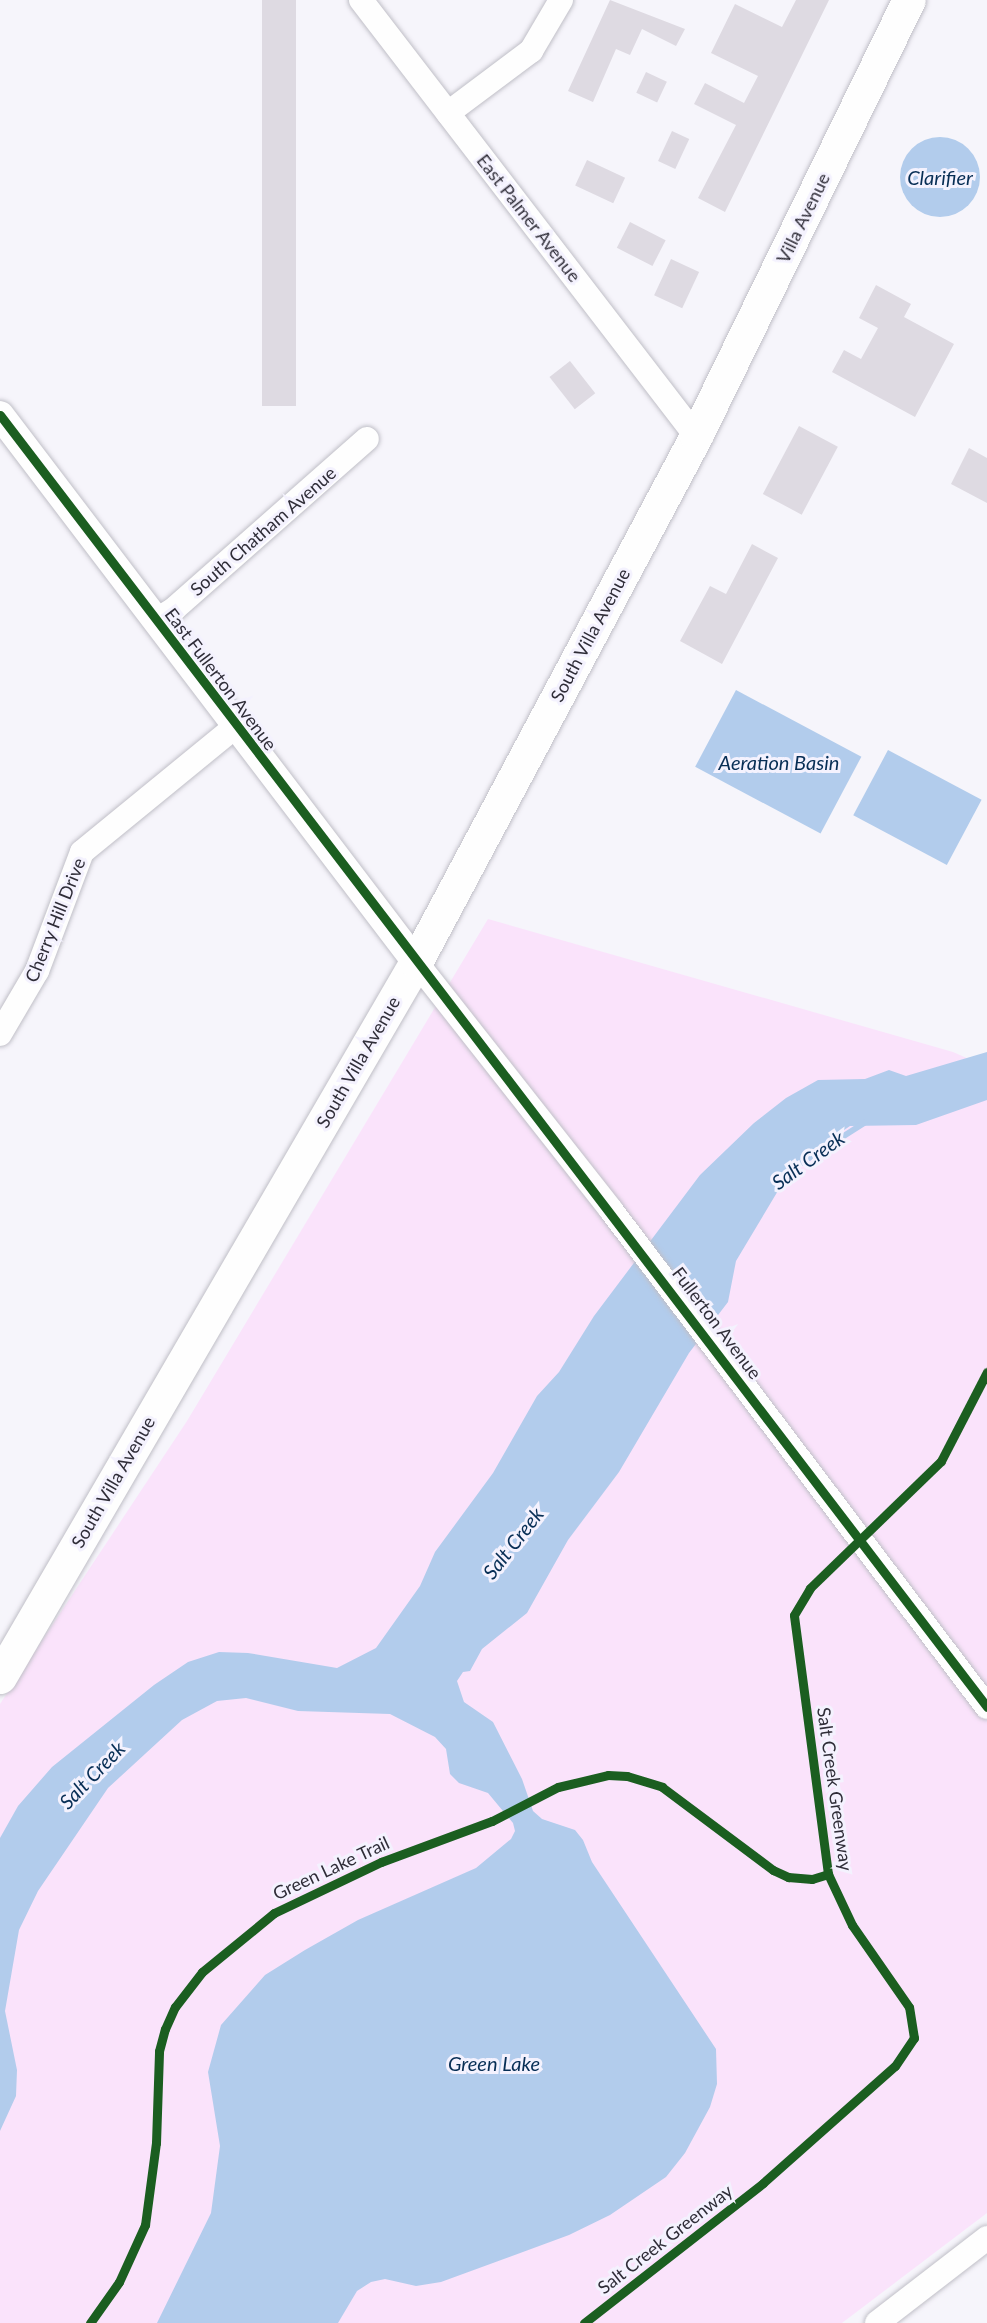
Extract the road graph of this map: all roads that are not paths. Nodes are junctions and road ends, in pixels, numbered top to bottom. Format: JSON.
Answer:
{"nodes":[{"id":1,"x":361,"y":0,"type":"edge"},
{"id":2,"x":561,"y":0,"type":"edge"},
{"id":3,"x":909,"y":0,"type":"edge"},
{"id":4,"x":448,"y":113,"type":"junction"},
{"id":5,"x":0,"y":415,"type":"edge"},
{"id":6,"x":696,"y":436,"type":"junction"},
{"id":7,"x":367,"y":439,"type":"dead end"},
{"id":8,"x":156,"y":621,"type":"junction"},
{"id":9,"x":236,"y":726,"type":"junction"},
{"id":10,"x":416,"y":962,"type":"junction"},
{"id":11,"x":0,"y":1034,"type":"edge"},
{"id":12,"x":0,"y":1677,"type":"edge"},
{"id":13,"x":987,"y":1707,"type":"edge"},
{"id":14,"x":987,"y":2238,"type":"edge"},
{"id":15,"x":877,"y":2323,"type":"edge"}],
"edges":[{"from":1,"to":4,"type":"street","name":"East Palmer Avenue"},
{"from":2,"to":4,"type":"street"},
{"from":3,"to":6,"type":"main road","name":"Villa Avenue"},
{"from":4,"to":6,"type":"street","name":"East Palmer Avenue"},
{"from":5,"to":8,"type":"street","name":"East Fullerton Avenue"},
{"from":6,"to":10,"type":"main road","name":"South Villa Avenue"},
{"from":7,"to":8,"type":"street","name":"South Chatham Avenue"},
{"from":8,"to":9,"type":"street","name":"East Fullerton Avenue"},
{"from":9,"to":10,"type":"street","name":"East Fullerton Avenue"},
{"from":9,"to":11,"type":"street","name":"Cherry Hill Drive"},
{"from":10,"to":12,"type":"main road","name":"South Villa Avenue"},
{"from":10,"to":13,"type":"street","name":"Fullerton Avenue"},
{"from":14,"to":15,"type":"street"}]}
